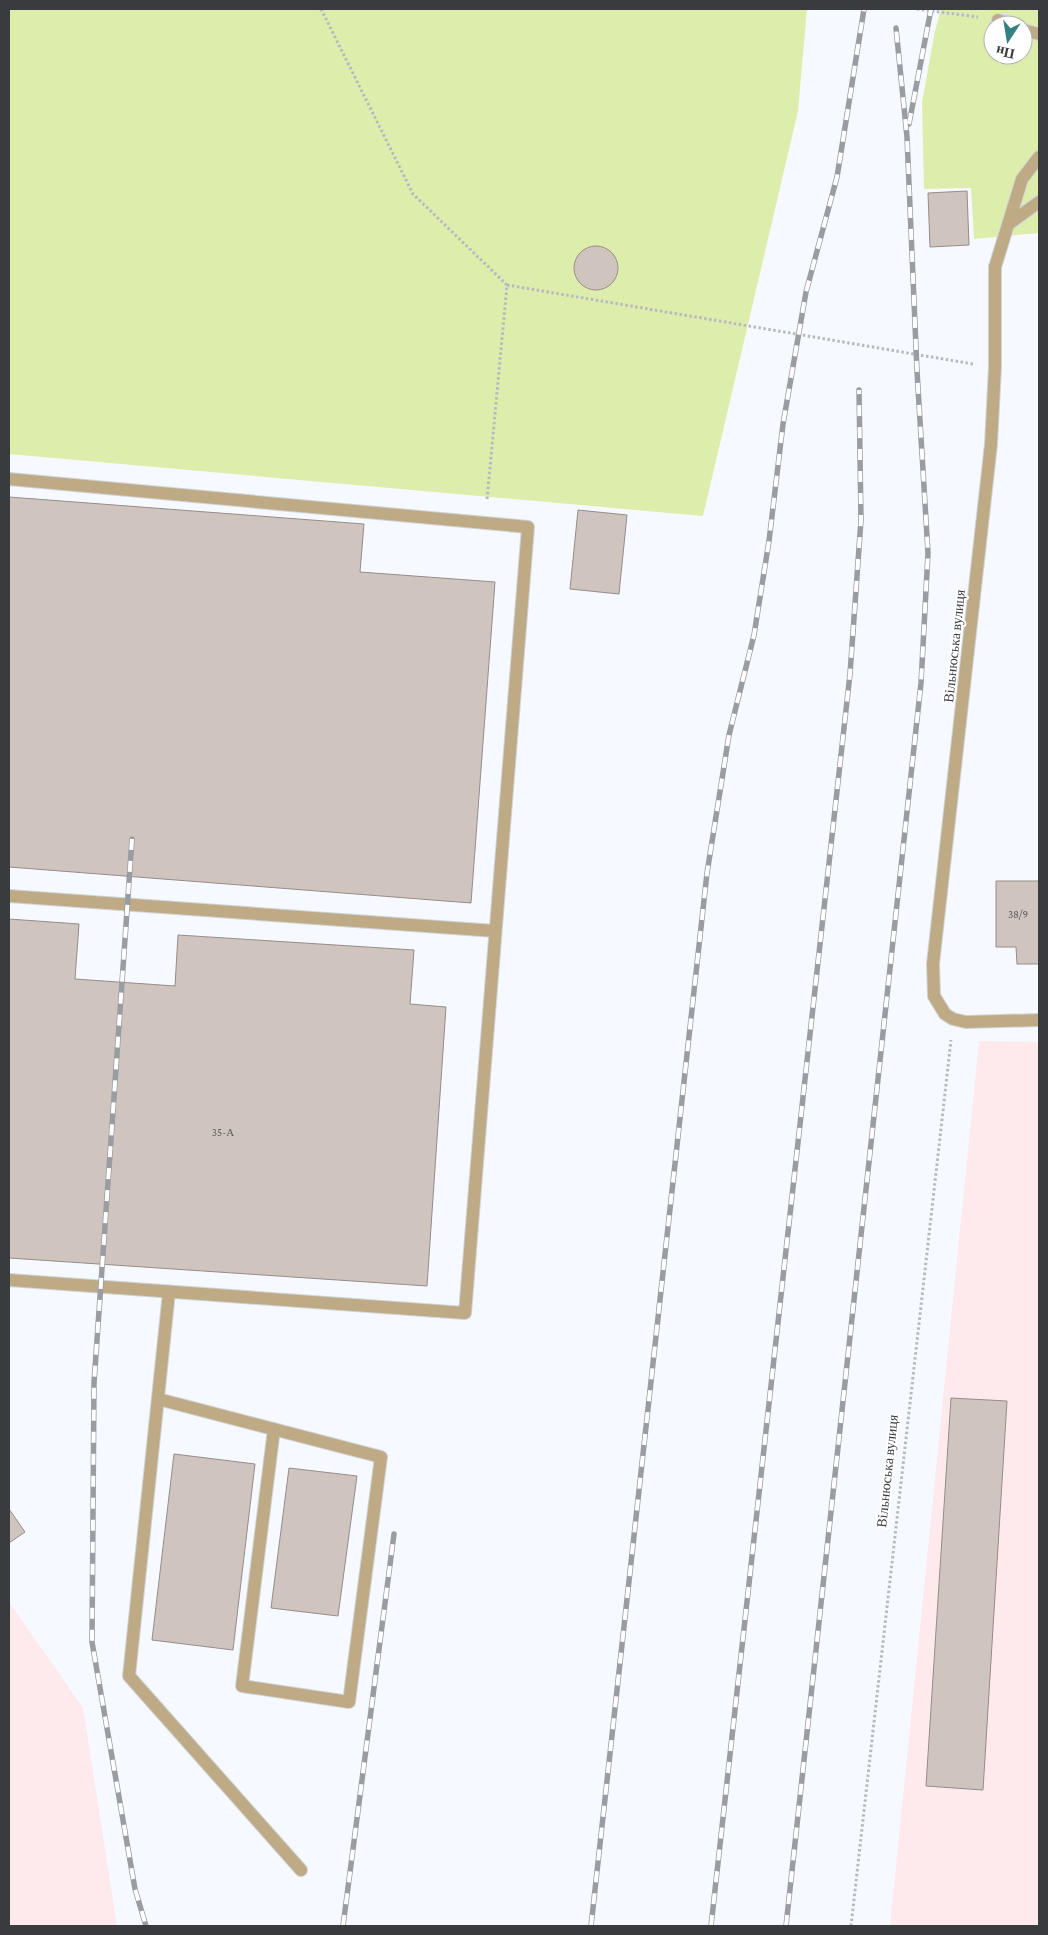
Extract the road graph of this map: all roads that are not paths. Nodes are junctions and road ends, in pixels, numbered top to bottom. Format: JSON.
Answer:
{"nodes":[{"id":1,"x":1039,"y":157,"type":"edge"},
{"id":2,"x":1039,"y":202,"type":"edge"},
{"id":3,"x":1010,"y":223,"type":"junction"},
{"id":4,"x":9,"y":479,"type":"edge"},
{"id":5,"x":9,"y":896,"type":"edge"},
{"id":6,"x":495,"y":931,"type":"junction"},
{"id":7,"x":1039,"y":1020,"type":"edge"},
{"id":8,"x":9,"y":1280,"type":"edge"},
{"id":9,"x":169,"y":1292,"type":"junction"},
{"id":10,"x":158,"y":1399,"type":"junction"},
{"id":11,"x":274,"y":1429,"type":"junction"},
{"id":12,"x":301,"y":1870,"type":"dead end"}],
"edges":[{"from":1,"to":3,"type":"street","name":"Вільнюська вулиця"},
{"from":2,"to":3,"type":"street"},
{"from":3,"to":7,"type":"street","name":"Вільнюська вулиця"},
{"from":4,"to":6,"type":"street"},
{"from":5,"to":6,"type":"street"},
{"from":6,"to":9,"type":"street"},
{"from":8,"to":9,"type":"street"},
{"from":9,"to":10,"type":"street"},
{"from":10,"to":11,"type":"street"},
{"from":10,"to":12,"type":"street"},
{"from":11,"to":11,"type":"street"}]}
